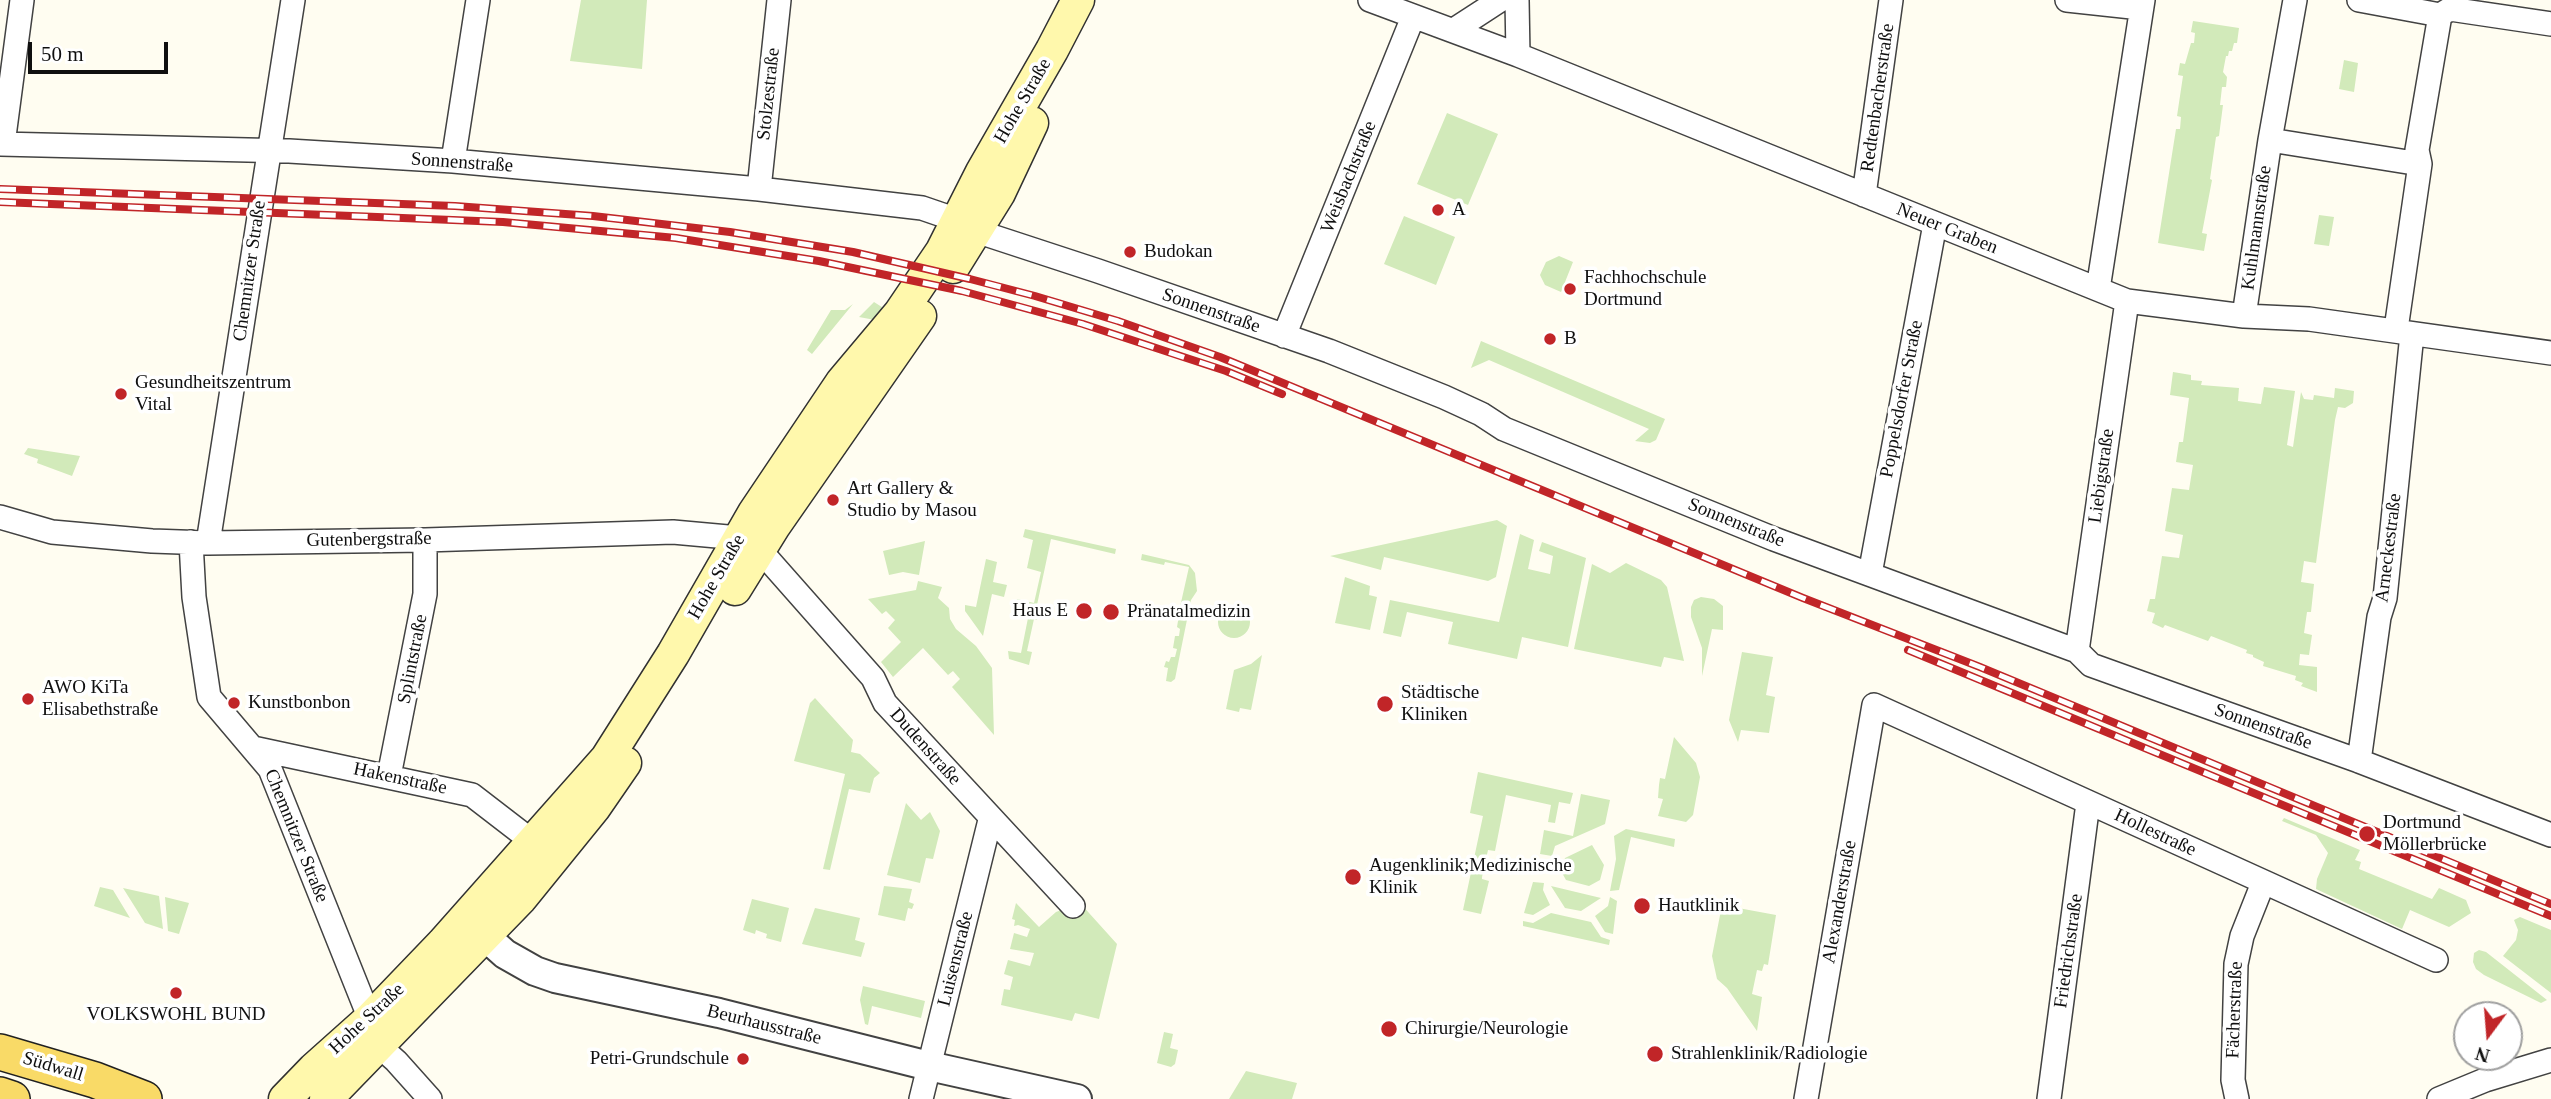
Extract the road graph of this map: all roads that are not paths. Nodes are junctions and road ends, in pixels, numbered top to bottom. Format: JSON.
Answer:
{"nodes":[{"id":1,"x":22,"y":0,"type":"edge"},
{"id":2,"x":293,"y":0,"type":"edge"},
{"id":3,"x":478,"y":0,"type":"edge"},
{"id":4,"x":779,"y":0,"type":"edge"},
{"id":5,"x":1077,"y":0,"type":"edge"},
{"id":6,"x":1102,"y":0,"type":"edge"},
{"id":7,"x":1370,"y":0,"type":"edge"},
{"id":8,"x":1500,"y":0,"type":"edge"},
{"id":9,"x":1517,"y":0,"type":"edge"},
{"id":10,"x":1891,"y":0,"type":"edge"},
{"id":11,"x":2067,"y":0,"type":"edge"},
{"id":12,"x":2295,"y":0,"type":"edge"},
{"id":13,"x":2359,"y":0,"type":"edge"},
{"id":14,"x":2142,"y":4,"type":"edge"},
{"id":15,"x":2447,"y":8,"type":"edge"},
{"id":16,"x":1413,"y":17,"type":"junction"},
{"id":17,"x":2551,"y":24,"type":"edge"},
{"id":18,"x":1454,"y":30,"type":"junction"},
{"id":19,"x":1518,"y":55,"type":"junction"},
{"id":20,"x":2270,"y":140,"type":"junction"},
{"id":21,"x":1,"y":144,"type":"edge"},
{"id":22,"x":268,"y":151,"type":"junction"},
{"id":23,"x":453,"y":161,"type":"junction"},
{"id":24,"x":2420,"y":164,"type":"junction"},
{"id":25,"x":759,"y":189,"type":"junction"},
{"id":26,"x":1864,"y":195,"type":"junction"},
{"id":27,"x":1935,"y":224,"type":"junction"},
{"id":28,"x":962,"y":228,"type":"junction"},
{"id":29,"x":2098,"y":289,"type":"junction"},
{"id":30,"x":2127,"y":301,"type":"junction"},
{"id":31,"x":2244,"y":316,"type":"junction"},
{"id":32,"x":2404,"y":332,"type":"junction"},
{"id":33,"x":1284,"y":336,"type":"junction"},
{"id":34,"x":2551,"y":353,"type":"edge"},
{"id":35,"x":0,"y":517,"type":"edge"},
{"id":36,"x":199,"y":542,"type":"junction"},
{"id":37,"x":749,"y":544,"type":"junction"},
{"id":38,"x":425,"y":549,"type":"junction"},
{"id":39,"x":1870,"y":574,"type":"junction"},
{"id":40,"x":2077,"y":651,"type":"junction"},
{"id":41,"x":1874,"y":705,"type":"joint"},
{"id":42,"x":253,"y":748,"type":"junction"},
{"id":43,"x":2359,"y":761,"type":"junction"},
{"id":44,"x":389,"y":776,"type":"junction"},
{"id":45,"x":2088,"y":803,"type":"junction"},
{"id":46,"x":990,"y":820,"type":"junction"},
{"id":47,"x":2551,"y":835,"type":"edge"},
{"id":48,"x":533,"y":842,"type":"junction"},
{"id":49,"x":2263,"y":883,"type":"junction"},
{"id":50,"x":1073,"y":906,"type":"dead end"},
{"id":51,"x":475,"y":928,"type":"junction"},
{"id":52,"x":2436,"y":960,"type":"dead end"},
{"id":53,"x":369,"y":1019,"type":"junction"},
{"id":54,"x":0,"y":1052,"type":"edge"},
{"id":55,"x":2551,"y":1060,"type":"edge"},
{"id":56,"x":929,"y":1066,"type":"junction"},
{"id":57,"x":0,"y":1094,"type":"edge"},
{"id":58,"x":12,"y":1099,"type":"edge"},
{"id":59,"x":144,"y":1099,"type":"edge"},
{"id":60,"x":285,"y":1099,"type":"edge"},
{"id":61,"x":327,"y":1099,"type":"edge"},
{"id":62,"x":430,"y":1099,"type":"edge"},
{"id":63,"x":921,"y":1099,"type":"edge"},
{"id":64,"x":1077,"y":1099,"type":"edge"},
{"id":65,"x":1807,"y":1099,"type":"edge"},
{"id":66,"x":2049,"y":1099,"type":"edge"},
{"id":67,"x":2237,"y":1099,"type":"edge"},
{"id":68,"x":2439,"y":1099,"type":"edge"}],
"edges":[{"from":1,"to":21,"type":"street"},
{"from":2,"to":22,"type":"street","name":"Chemnitzer Straße"},
{"from":3,"to":23,"type":"street"},
{"from":4,"to":25,"type":"street","name":"Stolzestraße"},
{"from":5,"to":28,"type":"main road","name":"Hohe Straße"},
{"from":6,"to":28,"type":"main road","name":"Hohe Straße"},
{"from":7,"to":16,"type":"street","name":"Neuer Graben"},
{"from":8,"to":18,"type":"street"},
{"from":9,"to":19,"type":"street"},
{"from":10,"to":26,"type":"street","name":"Redtenbacherstraße"},
{"from":11,"to":14,"type":"street"},
{"from":12,"to":20,"type":"street","name":"Kuhlmannstraße"},
{"from":13,"to":15,"type":"street"},
{"from":14,"to":29,"type":"street"},
{"from":15,"to":17,"type":"street"},
{"from":15,"to":24,"type":"street","name":"Arneckestraße"},
{"from":16,"to":18,"type":"street","name":"Neuer Graben"},
{"from":16,"to":33,"type":"street","name":"Weisbachstraße"},
{"from":18,"to":19,"type":"street","name":"Neuer Graben"},
{"from":19,"to":26,"type":"street","name":"Neuer Graben"},
{"from":20,"to":24,"type":"street","name":"Kuhlmannstraße"},
{"from":20,"to":31,"type":"street","name":"Kuhlmannstraße"},
{"from":21,"to":22,"type":"street","name":"Sonnenstraße"},
{"from":22,"to":23,"type":"street","name":"Sonnenstraße"},
{"from":22,"to":36,"type":"street","name":"Chemnitzer Straße"},
{"from":23,"to":25,"type":"street","name":"Sonnenstraße"},
{"from":24,"to":32,"type":"street","name":"Arneckestraße"},
{"from":25,"to":28,"type":"street","name":"Sonnenstraße"},
{"from":26,"to":27,"type":"street","name":"Neuer Graben"},
{"from":27,"to":29,"type":"street","name":"Neuer Graben"},
{"from":27,"to":39,"type":"street","name":"Poppelsdorfer Straße"},
{"from":28,"to":33,"type":"street","name":"Sonnenstraße"},
{"from":28,"to":37,"type":"main road","name":"Hohe Straße"},
{"from":29,"to":30,"type":"street","name":"Neuer Graben"},
{"from":30,"to":31,"type":"street","name":"Neuer Graben"},
{"from":30,"to":40,"type":"street","name":"Liebigstraße"},
{"from":31,"to":32,"type":"street","name":"Neuer Graben"},
{"from":32,"to":34,"type":"street","name":"Neuer Graben"},
{"from":32,"to":43,"type":"street","name":"Arneckestraße"},
{"from":33,"to":39,"type":"street","name":"Sonnenstraße"},
{"from":35,"to":36,"type":"street","name":"Gutenbergstraße"},
{"from":36,"to":38,"type":"street","name":"Gutenbergstraße"},
{"from":36,"to":42,"type":"street","name":"Chemnitzer Straße"},
{"from":37,"to":38,"type":"street","name":"Gutenbergstraße"},
{"from":37,"to":46,"type":"street","name":"Dudenstraße"},
{"from":37,"to":48,"type":"main road","name":"Hohe Straße"},
{"from":37,"to":51,"type":"main road","name":"Hohe Straße"},
{"from":38,"to":44,"type":"street","name":"Splintstraße"},
{"from":39,"to":40,"type":"street","name":"Sonnenstraße"},
{"from":40,"to":43,"type":"street","name":"Sonnenstraße"},
{"from":41,"to":45,"type":"street","name":"Hollestraße"},
{"from":41,"to":65,"type":"street","name":"Alexanderstraße"},
{"from":42,"to":44,"type":"street","name":"Hakenstraße"},
{"from":42,"to":53,"type":"street","name":"Chemnitzer Straße"},
{"from":43,"to":47,"type":"street","name":"Sonnenstraße"},
{"from":44,"to":48,"type":"street","name":"Hakenstraße"},
{"from":45,"to":49,"type":"street","name":"Hollestraße"},
{"from":45,"to":66,"type":"street","name":"Friedrichstraße"},
{"from":46,"to":50,"type":"street","name":"Dudenstraße"},
{"from":46,"to":56,"type":"street","name":"Luisenstraße"},
{"from":48,"to":51,"type":"main road","name":"Hohe Straße"},
{"from":49,"to":52,"type":"street","name":"Hollestraße"},
{"from":49,"to":67,"type":"street","name":"Fächerstraße"},
{"from":51,"to":53,"type":"main road","name":"Hohe Straße"},
{"from":51,"to":56,"type":"street","name":"Beurhausstraße"},
{"from":53,"to":60,"type":"main road","name":"Hohe Straße"},
{"from":53,"to":61,"type":"main road","name":"Hohe Straße"},
{"from":53,"to":62,"type":"street"},
{"from":54,"to":59,"type":"main road","name":"Südwall"},
{"from":55,"to":68,"type":"street"},
{"from":56,"to":63,"type":"street","name":"Luisenstraße"},
{"from":56,"to":64,"type":"street","name":"Beurhausstraße"},
{"from":57,"to":58,"type":"main road"}]}
